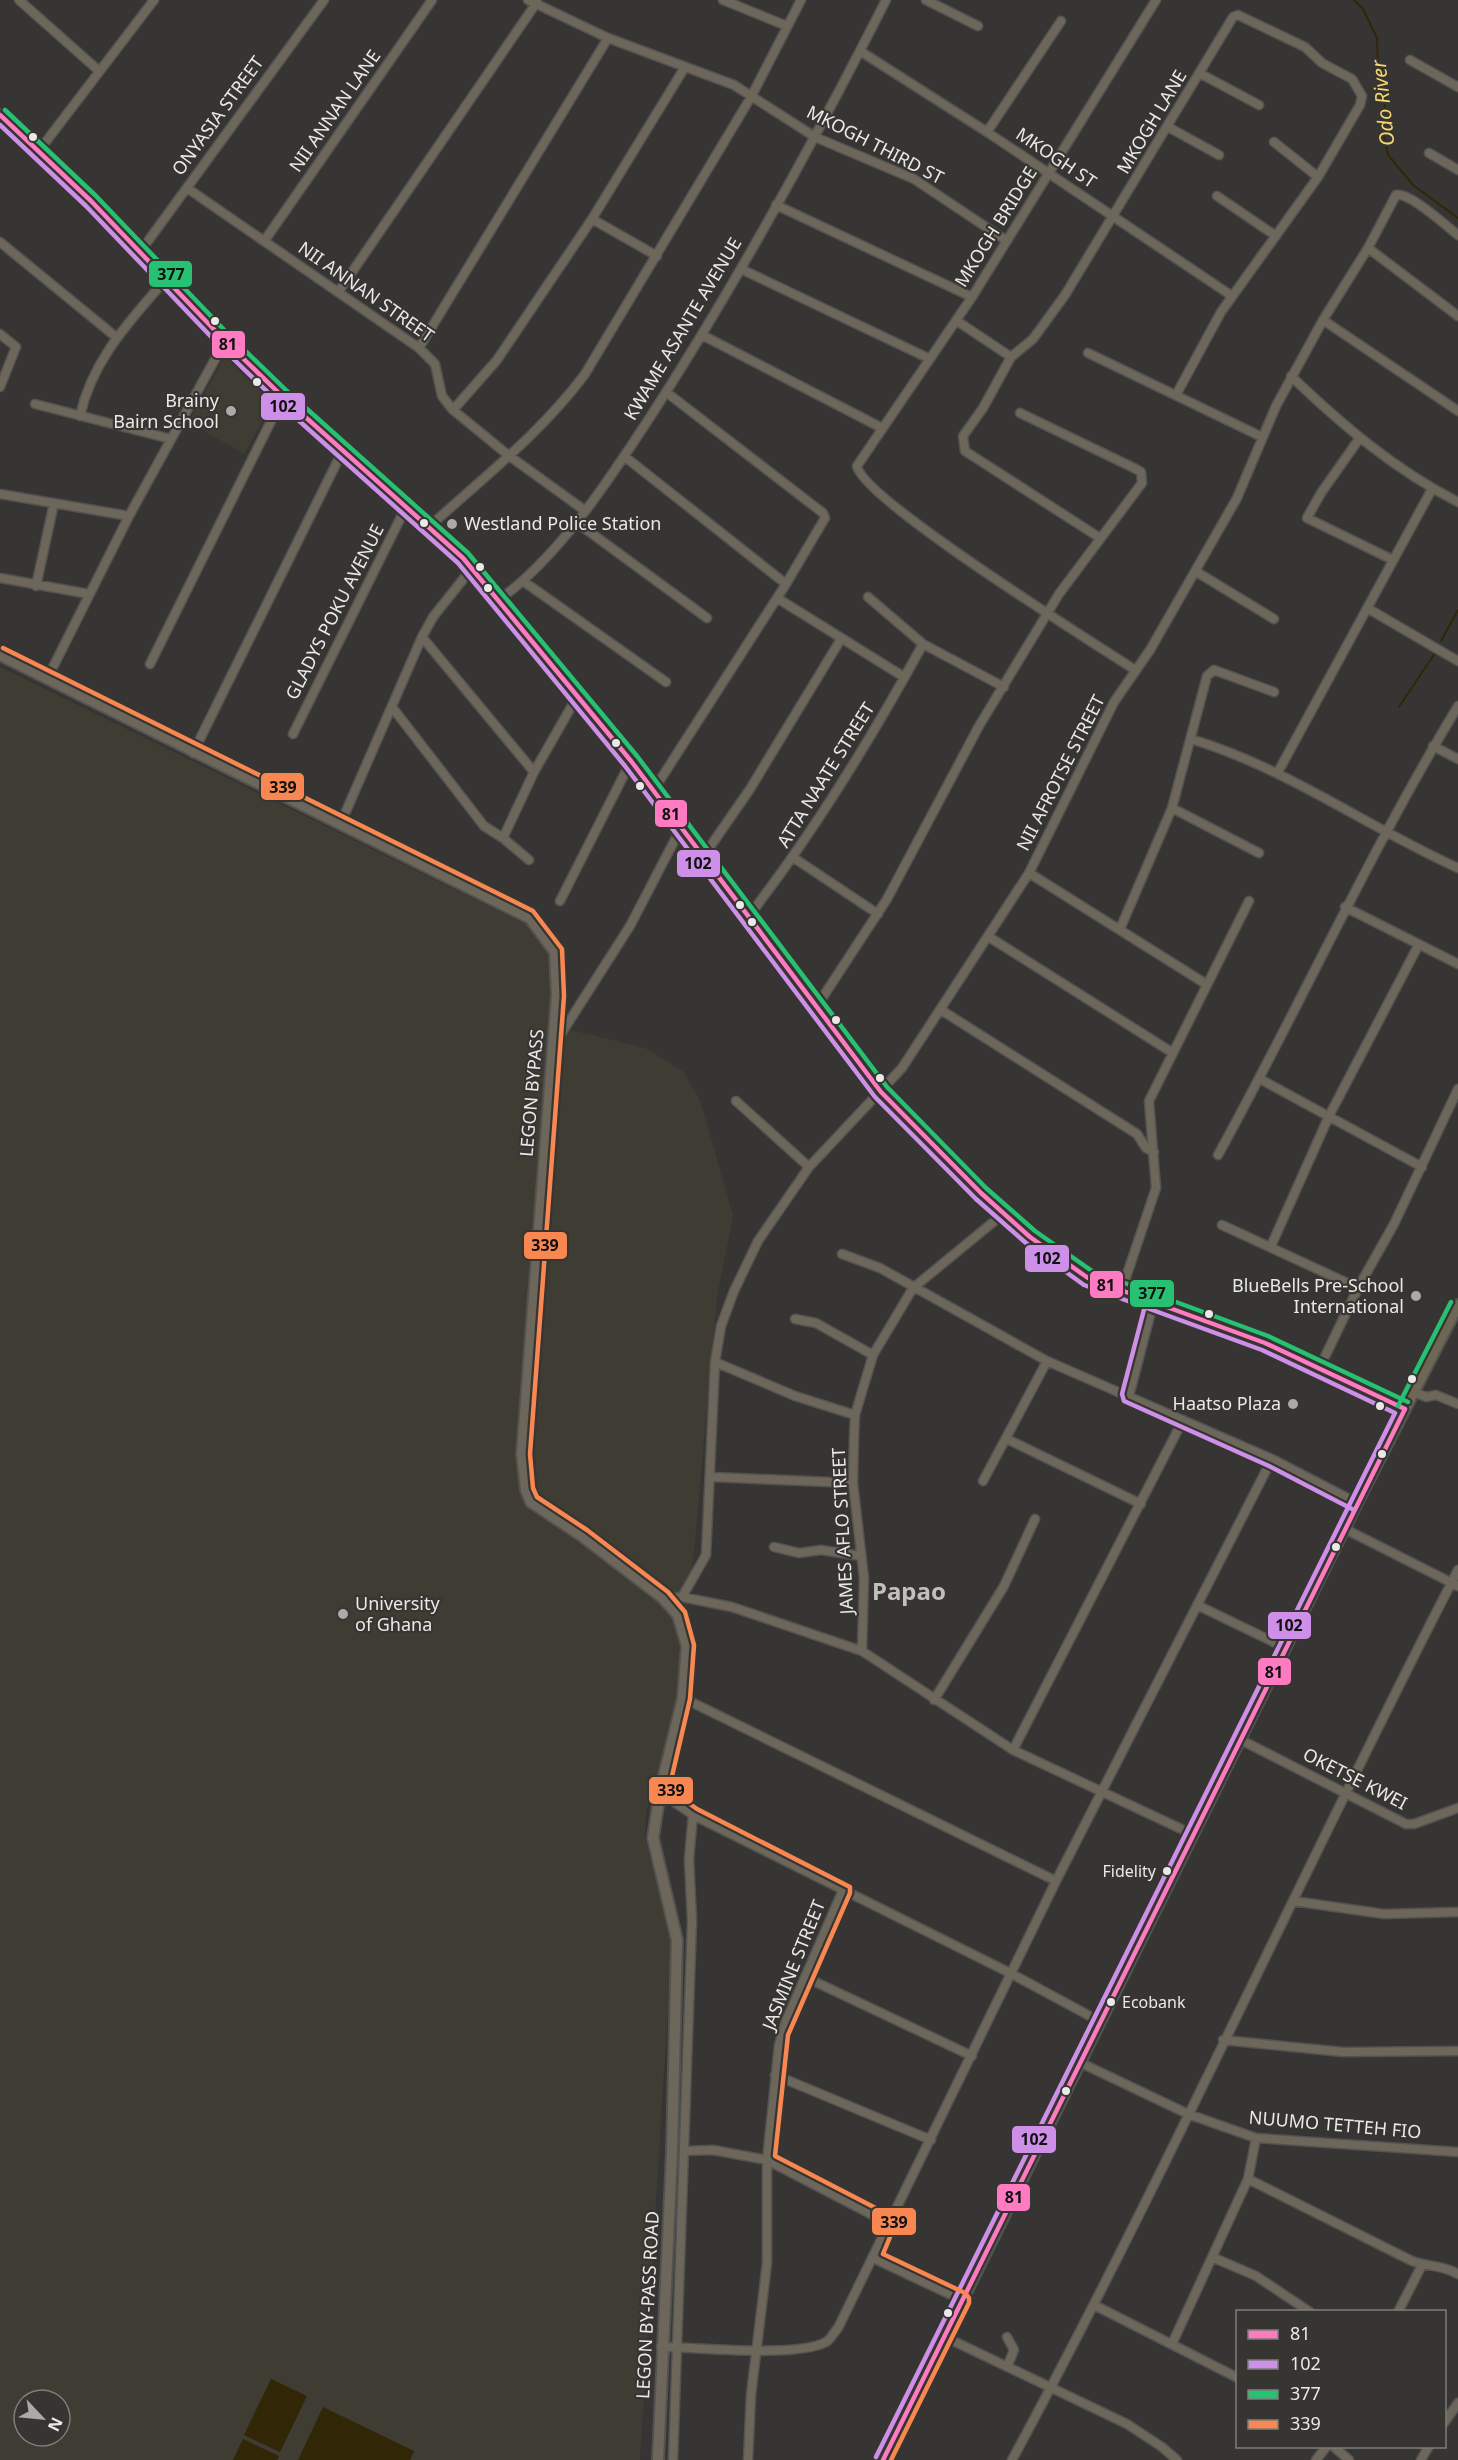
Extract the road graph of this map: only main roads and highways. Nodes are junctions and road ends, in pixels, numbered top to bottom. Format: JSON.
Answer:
{"nodes":[{"id":1,"x":1458,"y":1305,"type":"edge"},
{"id":2,"x":884,"y":2460,"type":"edge"}],
"edges":[{"from":1,"to":2,"type":"main road"}]}
